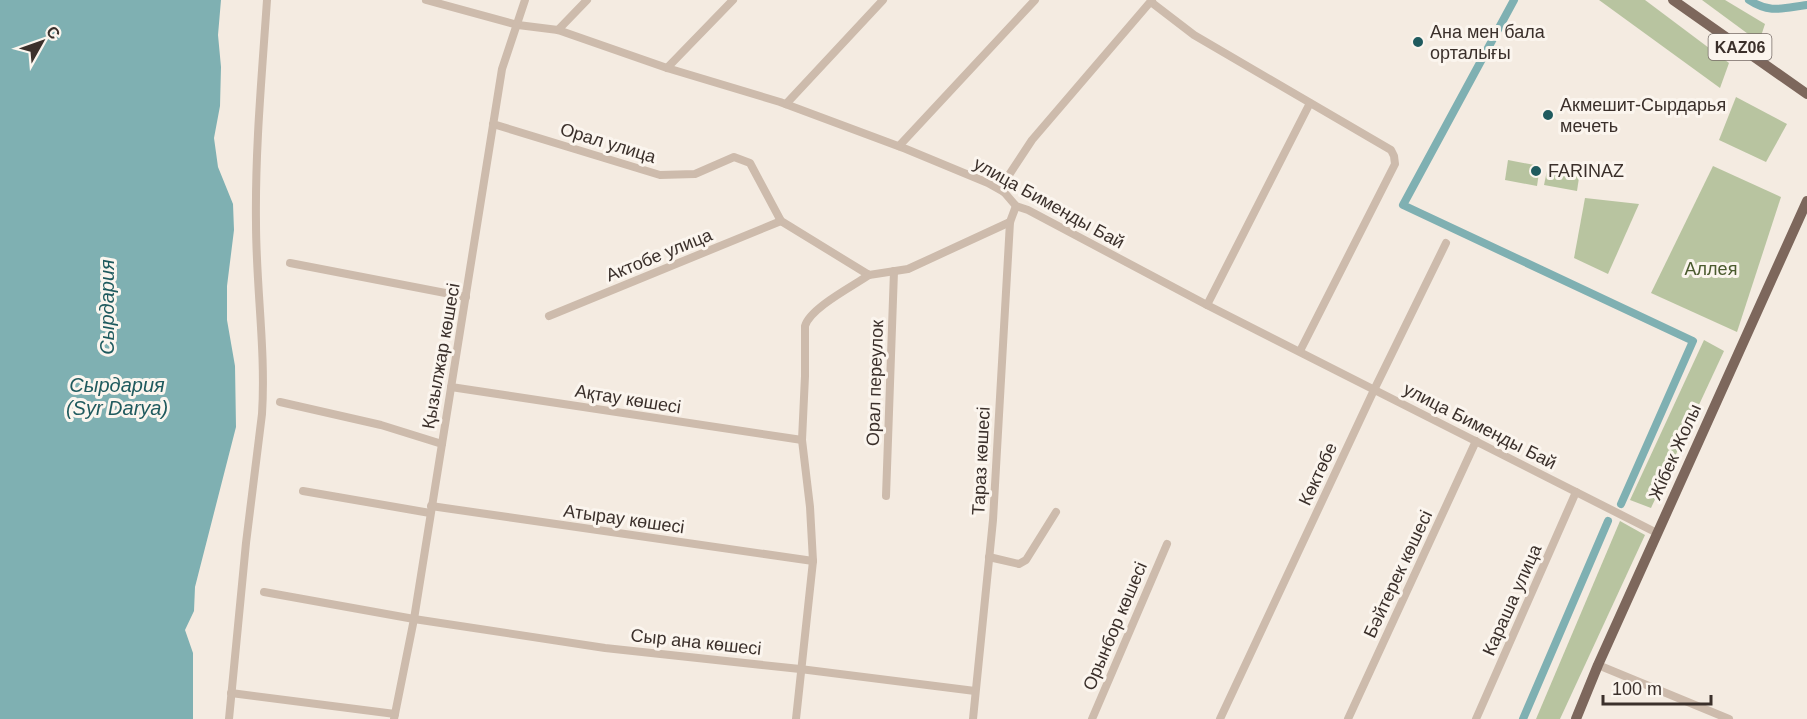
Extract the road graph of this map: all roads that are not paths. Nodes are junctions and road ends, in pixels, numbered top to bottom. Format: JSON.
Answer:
{"nodes":[{"id":1,"x":267,"y":0,"type":"edge"},
{"id":2,"x":426,"y":0,"type":"edge"},
{"id":3,"x":525,"y":0,"type":"edge"},
{"id":4,"x":587,"y":0,"type":"edge"},
{"id":5,"x":733,"y":0,"type":"edge"},
{"id":6,"x":883,"y":0,"type":"edge"},
{"id":7,"x":1035,"y":0,"type":"edge"},
{"id":8,"x":1673,"y":0,"type":"edge"},
{"id":9,"x":1151,"y":1,"type":"edge"},
{"id":10,"x":518,"y":25,"type":"junction"},
{"id":11,"x":558,"y":30,"type":"junction"},
{"id":12,"x":667,"y":68,"type":"junction"},
{"id":13,"x":1807,"y":94,"type":"edge"},
{"id":14,"x":1310,"y":103,"type":"junction"},
{"id":15,"x":786,"y":104,"type":"junction"},
{"id":16,"x":494,"y":124,"type":"junction"},
{"id":17,"x":899,"y":146,"type":"junction"},
{"id":18,"x":1004,"y":192,"type":"junction"},
{"id":19,"x":1807,"y":201,"type":"edge"},
{"id":20,"x":1016,"y":206,"type":"junction"},
{"id":21,"x":780,"y":221,"type":"junction"},
{"id":22,"x":1010,"y":222,"type":"junction"},
{"id":23,"x":1446,"y":243,"type":"dead end"},
{"id":24,"x":290,"y":263,"type":"dead end"},
{"id":25,"x":894,"y":272,"type":"junction"},
{"id":26,"x":870,"y":275,"type":"junction"},
{"id":27,"x":466,"y":297,"type":"junction"},
{"id":28,"x":1207,"y":305,"type":"junction"},
{"id":29,"x":549,"y":316,"type":"dead end"},
{"id":30,"x":1300,"y":351,"type":"junction"},
{"id":31,"x":451,"y":387,"type":"junction"},
{"id":32,"x":1374,"y":390,"type":"junction"},
{"id":33,"x":280,"y":402,"type":"dead end"},
{"id":34,"x":802,"y":440,"type":"junction"},
{"id":35,"x":1476,"y":441,"type":"junction"},
{"id":36,"x":441,"y":444,"type":"junction"},
{"id":37,"x":303,"y":490,"type":"dead end"},
{"id":38,"x":1576,"y":492,"type":"junction"},
{"id":39,"x":886,"y":496,"type":"dead end"},
{"id":40,"x":431,"y":510,"type":"junction"},
{"id":41,"x":1056,"y":512,"type":"dead end"},
{"id":42,"x":1657,"y":533,"type":"junction"},
{"id":43,"x":1167,"y":544,"type":"dead end"},
{"id":44,"x":989,"y":557,"type":"junction"},
{"id":45,"x":813,"y":561,"type":"junction"},
{"id":46,"x":264,"y":592,"type":"dead end"},
{"id":47,"x":414,"y":619,"type":"junction"},
{"id":48,"x":1598,"y":665,"type":"junction"},
{"id":49,"x":801,"y":669,"type":"junction"},
{"id":50,"x":975,"y":690,"type":"junction"},
{"id":51,"x":231,"y":693,"type":"junction"},
{"id":52,"x":395,"y":716,"type":"edge"},
{"id":53,"x":229,"y":719,"type":"edge"},
{"id":54,"x":796,"y":719,"type":"edge"},
{"id":55,"x":973,"y":719,"type":"edge"},
{"id":56,"x":1092,"y":719,"type":"edge"},
{"id":57,"x":1220,"y":719,"type":"edge"},
{"id":58,"x":1348,"y":719,"type":"edge"},
{"id":59,"x":1476,"y":719,"type":"edge"},
{"id":60,"x":1576,"y":719,"type":"edge"},
{"id":61,"x":1729,"y":719,"type":"edge"}],
"edges":[{"from":1,"to":51,"type":"street"},
{"from":2,"to":10,"type":"street","name":"улица Бименды Бай"},
{"from":3,"to":10,"type":"street","name":"Қызылжар көшесі"},
{"from":4,"to":11,"type":"street"},
{"from":5,"to":12,"type":"street"},
{"from":6,"to":15,"type":"street"},
{"from":7,"to":17,"type":"street"},
{"from":8,"to":13,"type":"main road","number":"KAZ06"},
{"from":9,"to":14,"type":"street"},
{"from":9,"to":18,"type":"street"},
{"from":10,"to":11,"type":"street","name":"улица Бименды Бай"},
{"from":10,"to":16,"type":"street","name":"Қызылжар көшесі"},
{"from":11,"to":12,"type":"street","name":"улица Бименды Бай"},
{"from":12,"to":15,"type":"street","name":"улица Бименды Бай"},
{"from":14,"to":28,"type":"street"},
{"from":14,"to":30,"type":"street"},
{"from":15,"to":17,"type":"street","name":"улица Бименды Бай"},
{"from":16,"to":21,"type":"street","name":"Орал улица"},
{"from":16,"to":27,"type":"street","name":"Қызылжар көшесі"},
{"from":17,"to":18,"type":"street","name":"улица Бименды Бай"},
{"from":18,"to":20,"type":"street","name":"улица Бименды Бай"},
{"from":19,"to":42,"type":"main road","name":"Жібек Жолы"},
{"from":20,"to":22,"type":"street","name":"Тараз көшесі"},
{"from":20,"to":28,"type":"street","name":"улица Бименды Бай"},
{"from":21,"to":26,"type":"street"},
{"from":21,"to":29,"type":"street","name":"Актобе улица"},
{"from":22,"to":25,"type":"street"},
{"from":22,"to":44,"type":"street","name":"Тараз көшесі"},
{"from":23,"to":32,"type":"street","name":"Көктөбе"},
{"from":24,"to":27,"type":"street"},
{"from":25,"to":26,"type":"street"},
{"from":25,"to":39,"type":"street","name":"Орал переулок"},
{"from":26,"to":34,"type":"street"},
{"from":27,"to":31,"type":"street","name":"Қызылжар көшесі"},
{"from":28,"to":30,"type":"street","name":"улица Бименды Бай"},
{"from":30,"to":32,"type":"street","name":"улица Бименды Бай"},
{"from":31,"to":34,"type":"street","name":"Ақтау көшесі"},
{"from":31,"to":36,"type":"street","name":"Қызылжар көшесі"},
{"from":32,"to":35,"type":"street","name":"улица Бименды Бай"},
{"from":32,"to":57,"type":"street","name":"Көктөбе"},
{"from":33,"to":36,"type":"street"},
{"from":34,"to":45,"type":"street"},
{"from":35,"to":38,"type":"street","name":"улица Бименды Бай"},
{"from":35,"to":58,"type":"street","name":"Бәйтерек көшесі"},
{"from":36,"to":40,"type":"street","name":"Қызылжар көшесі"},
{"from":37,"to":40,"type":"street","name":"Атырау көшесі"},
{"from":38,"to":42,"type":"street","name":"улица Бименды Бай"},
{"from":38,"to":59,"type":"street","name":"Караша улица"},
{"from":40,"to":45,"type":"street","name":"Атырау көшесі"},
{"from":40,"to":47,"type":"street","name":"Қызылжар көшесі"},
{"from":41,"to":44,"type":"street"},
{"from":42,"to":48,"type":"main road","name":"Жібек Жолы"},
{"from":43,"to":56,"type":"street","name":"Орынбор көшесі"},
{"from":44,"to":50,"type":"street","name":"Тараз көшесі"},
{"from":45,"to":49,"type":"street"},
{"from":46,"to":47,"type":"street","name":"Сыр ана көшесі"},
{"from":47,"to":49,"type":"street","name":"Сыр ана көшесі"},
{"from":47,"to":52,"type":"street","name":"Қызылжар көшесі"},
{"from":48,"to":60,"type":"main road","name":"Жібек Жолы"},
{"from":48,"to":61,"type":"street"},
{"from":49,"to":50,"type":"street","name":"Сыр ана көшесі"},
{"from":49,"to":54,"type":"street"},
{"from":50,"to":55,"type":"street","name":"Тараз көшесі"},
{"from":51,"to":52,"type":"street"},
{"from":51,"to":53,"type":"street"}]}
